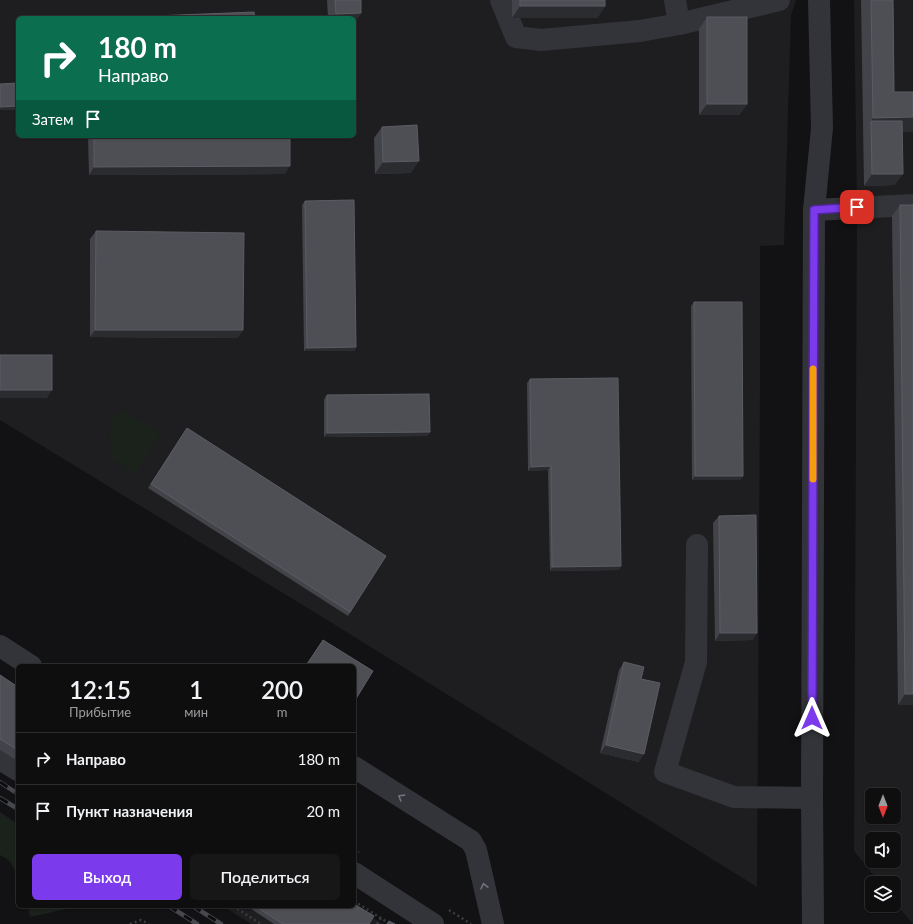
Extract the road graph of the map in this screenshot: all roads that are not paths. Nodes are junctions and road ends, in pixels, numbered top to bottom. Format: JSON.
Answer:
{"nodes":[{"id":1,"x":501,"y":0,"type":"edge"},
{"id":2,"x":675,"y":0,"type":"edge"},
{"id":3,"x":779,"y":0,"type":"edge"},
{"id":4,"x":819,"y":0,"type":"edge"},
{"id":5,"x":679,"y":24,"type":"junction"},
{"id":6,"x":913,"y":205,"type":"edge"},
{"id":7,"x":814,"y":210,"type":"junction"},
{"id":8,"x":697,"y":544,"type":"dead end"},
{"id":9,"x":0,"y":646,"type":"edge"},
{"id":10,"x":29,"y":664,"type":"edge"},
{"id":11,"x":0,"y":759,"type":"edge"},
{"id":12,"x":356,"y":768,"type":"edge"},
{"id":13,"x":16,"y":769,"type":"edge"},
{"id":14,"x":812,"y":798,"type":"junction"},
{"id":15,"x":356,"y":874,"type":"edge"},
{"id":16,"x":433,"y":924,"type":"edge"},
{"id":17,"x":493,"y":924,"type":"edge"},
{"id":18,"x":813,"y":924,"type":"edge"}],
"edges":[{"from":1,"to":5,"type":"street"},
{"from":2,"to":5,"type":"street"},
{"from":3,"to":5,"type":"street"},
{"from":4,"to":7,"type":"street"},
{"from":6,"to":7,"type":"street"},
{"from":7,"to":14,"type":"street"},
{"from":8,"to":14,"type":"street"},
{"from":9,"to":10,"type":"street"},
{"from":11,"to":13,"type":"street"},
{"from":17,"to":12,"type":"street","one_way":true},
{"from":14,"to":18,"type":"street"},
{"from":15,"to":16,"type":"street"}]}
